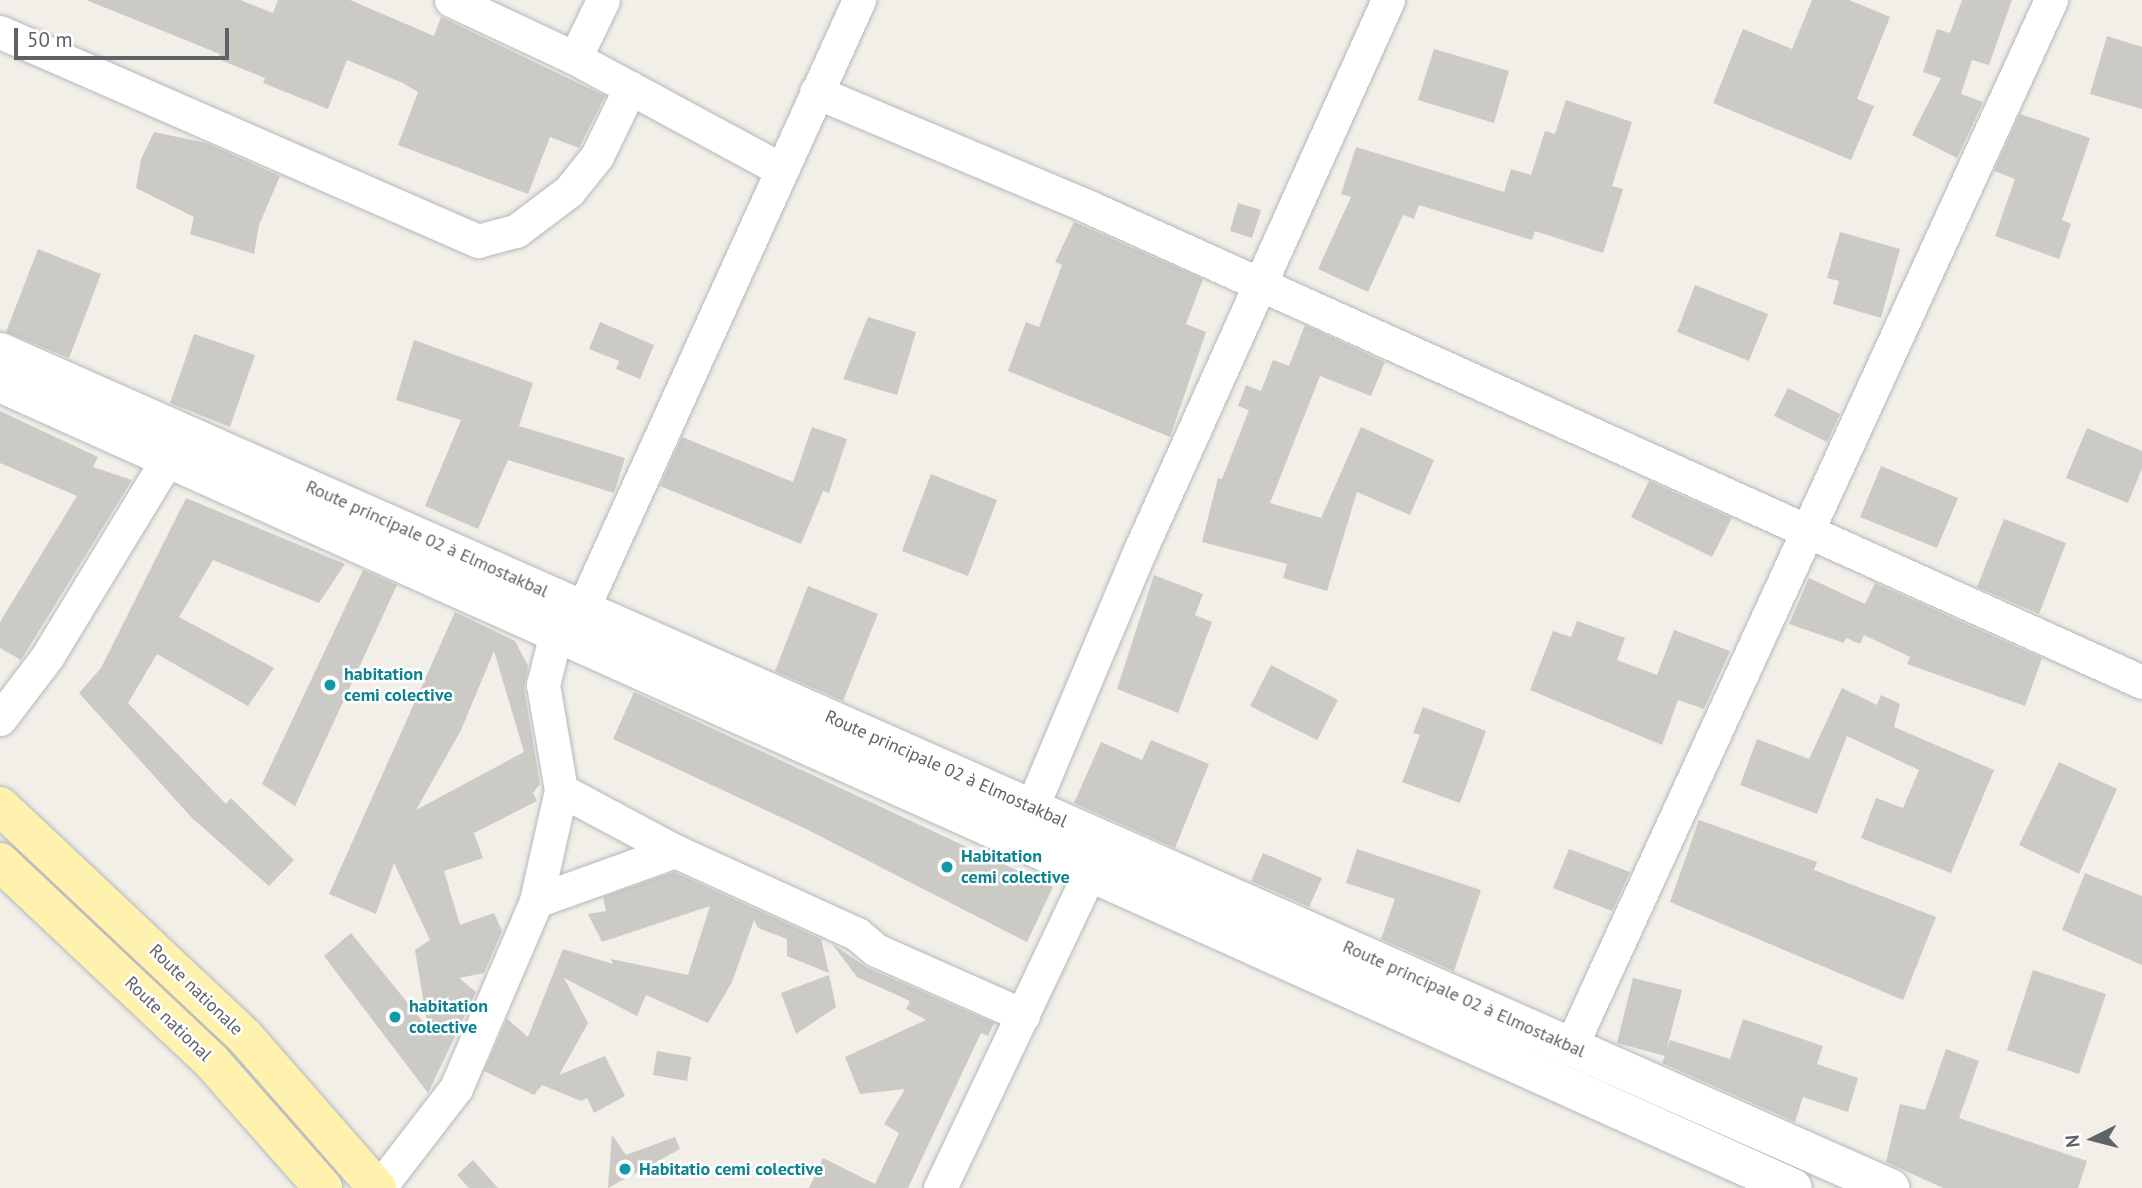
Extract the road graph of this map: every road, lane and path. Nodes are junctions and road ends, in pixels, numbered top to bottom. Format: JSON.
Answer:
{"nodes":[{"id":1,"x":451,"y":0,"type":"edge"},
{"id":2,"x":603,"y":0,"type":"edge"},
{"id":3,"x":859,"y":0,"type":"edge"},
{"id":4,"x":1388,"y":0,"type":"edge"},
{"id":5,"x":2051,"y":0,"type":"edge"},
{"id":6,"x":0,"y":32,"type":"edge"},
{"id":7,"x":575,"y":58,"type":"junction"},
{"id":8,"x":630,"y":88,"type":"junction"},
{"id":9,"x":816,"y":92,"type":"junction"},
{"id":10,"x":782,"y":170,"type":"junction"},
{"id":11,"x":1260,"y":284,"type":"junction"},
{"id":12,"x":0,"y":352,"type":"edge"},
{"id":13,"x":0,"y":383,"type":"edge"},
{"id":14,"x":168,"y":458,"type":"junction"},
{"id":15,"x":1807,"y":533,"type":"junction"},
{"id":16,"x":570,"y":620,"type":"junction"},
{"id":17,"x":2142,"y":682,"type":"edge"},
{"id":18,"x":0,"y":719,"type":"edge"},
{"id":19,"x":561,"y":790,"type":"junction"},
{"id":20,"x":0,"y":806,"type":"edge"},
{"id":21,"x":1032,"y":807,"type":"junction"},
{"id":22,"x":676,"y":852,"type":"junction"},
{"id":23,"x":0,"y":862,"type":"edge"},
{"id":24,"x":1090,"y":872,"type":"junction"},
{"id":25,"x":536,"y":901,"type":"junction"},
{"id":26,"x":1023,"y":1014,"type":"junction"},
{"id":27,"x":1571,"y":1046,"type":"junction"},
{"id":28,"x":323,"y":1188,"type":"edge"},
{"id":29,"x":378,"y":1188,"type":"edge"},
{"id":30,"x":940,"y":1188,"type":"edge"},
{"id":31,"x":1793,"y":1188,"type":"edge"},
{"id":32,"x":1890,"y":1188,"type":"edge"}],
"edges":[{"from":1,"to":7,"type":"street"},
{"from":2,"to":7,"type":"street"},
{"from":3,"to":9,"type":"street"},
{"from":4,"to":11,"type":"street"},
{"from":5,"to":15,"type":"street"},
{"from":6,"to":8,"type":"street"},
{"from":7,"to":8,"type":"street"},
{"from":8,"to":10,"type":"street"},
{"from":9,"to":10,"type":"street"},
{"from":9,"to":11,"type":"street"},
{"from":10,"to":16,"type":"street"},
{"from":11,"to":15,"type":"street"},
{"from":11,"to":21,"type":"street"},
{"from":12,"to":16,"type":"main road","name":"Route principale 02 à Elmostakbal"},
{"from":13,"to":14,"type":"main road","name":"Route principale 02 à Elmostakbal"},
{"from":14,"to":16,"type":"main road","name":"Route principale 02 à Elmostakbal"},
{"from":14,"to":18,"type":"street"},
{"from":15,"to":17,"type":"street"},
{"from":15,"to":27,"type":"street"},
{"from":16,"to":19,"type":"street"},
{"from":16,"to":21,"type":"main road","name":"Route principale 02 à Elmostakbal"},
{"from":16,"to":24,"type":"main road","name":"Route principale 02 à Elmostakbal"},
{"from":19,"to":22,"type":"street"},
{"from":19,"to":25,"type":"street"},
{"from":20,"to":29,"type":"main road","name":"Route nationale"},
{"from":21,"to":27,"type":"main road","name":"Route principale 02 à Elmostakbal"},
{"from":22,"to":25,"type":"street"},
{"from":22,"to":26,"type":"street"},
{"from":23,"to":28,"type":"main road","name":"Route national"},
{"from":24,"to":26,"type":"street"},
{"from":24,"to":31,"type":"main road","name":"Route principale 02 à Elmostakbal"},
{"from":25,"to":29,"type":"street"},
{"from":26,"to":30,"type":"street"},
{"from":27,"to":32,"type":"main road","name":"Route principale 02 à Elmostakbal"}]}
